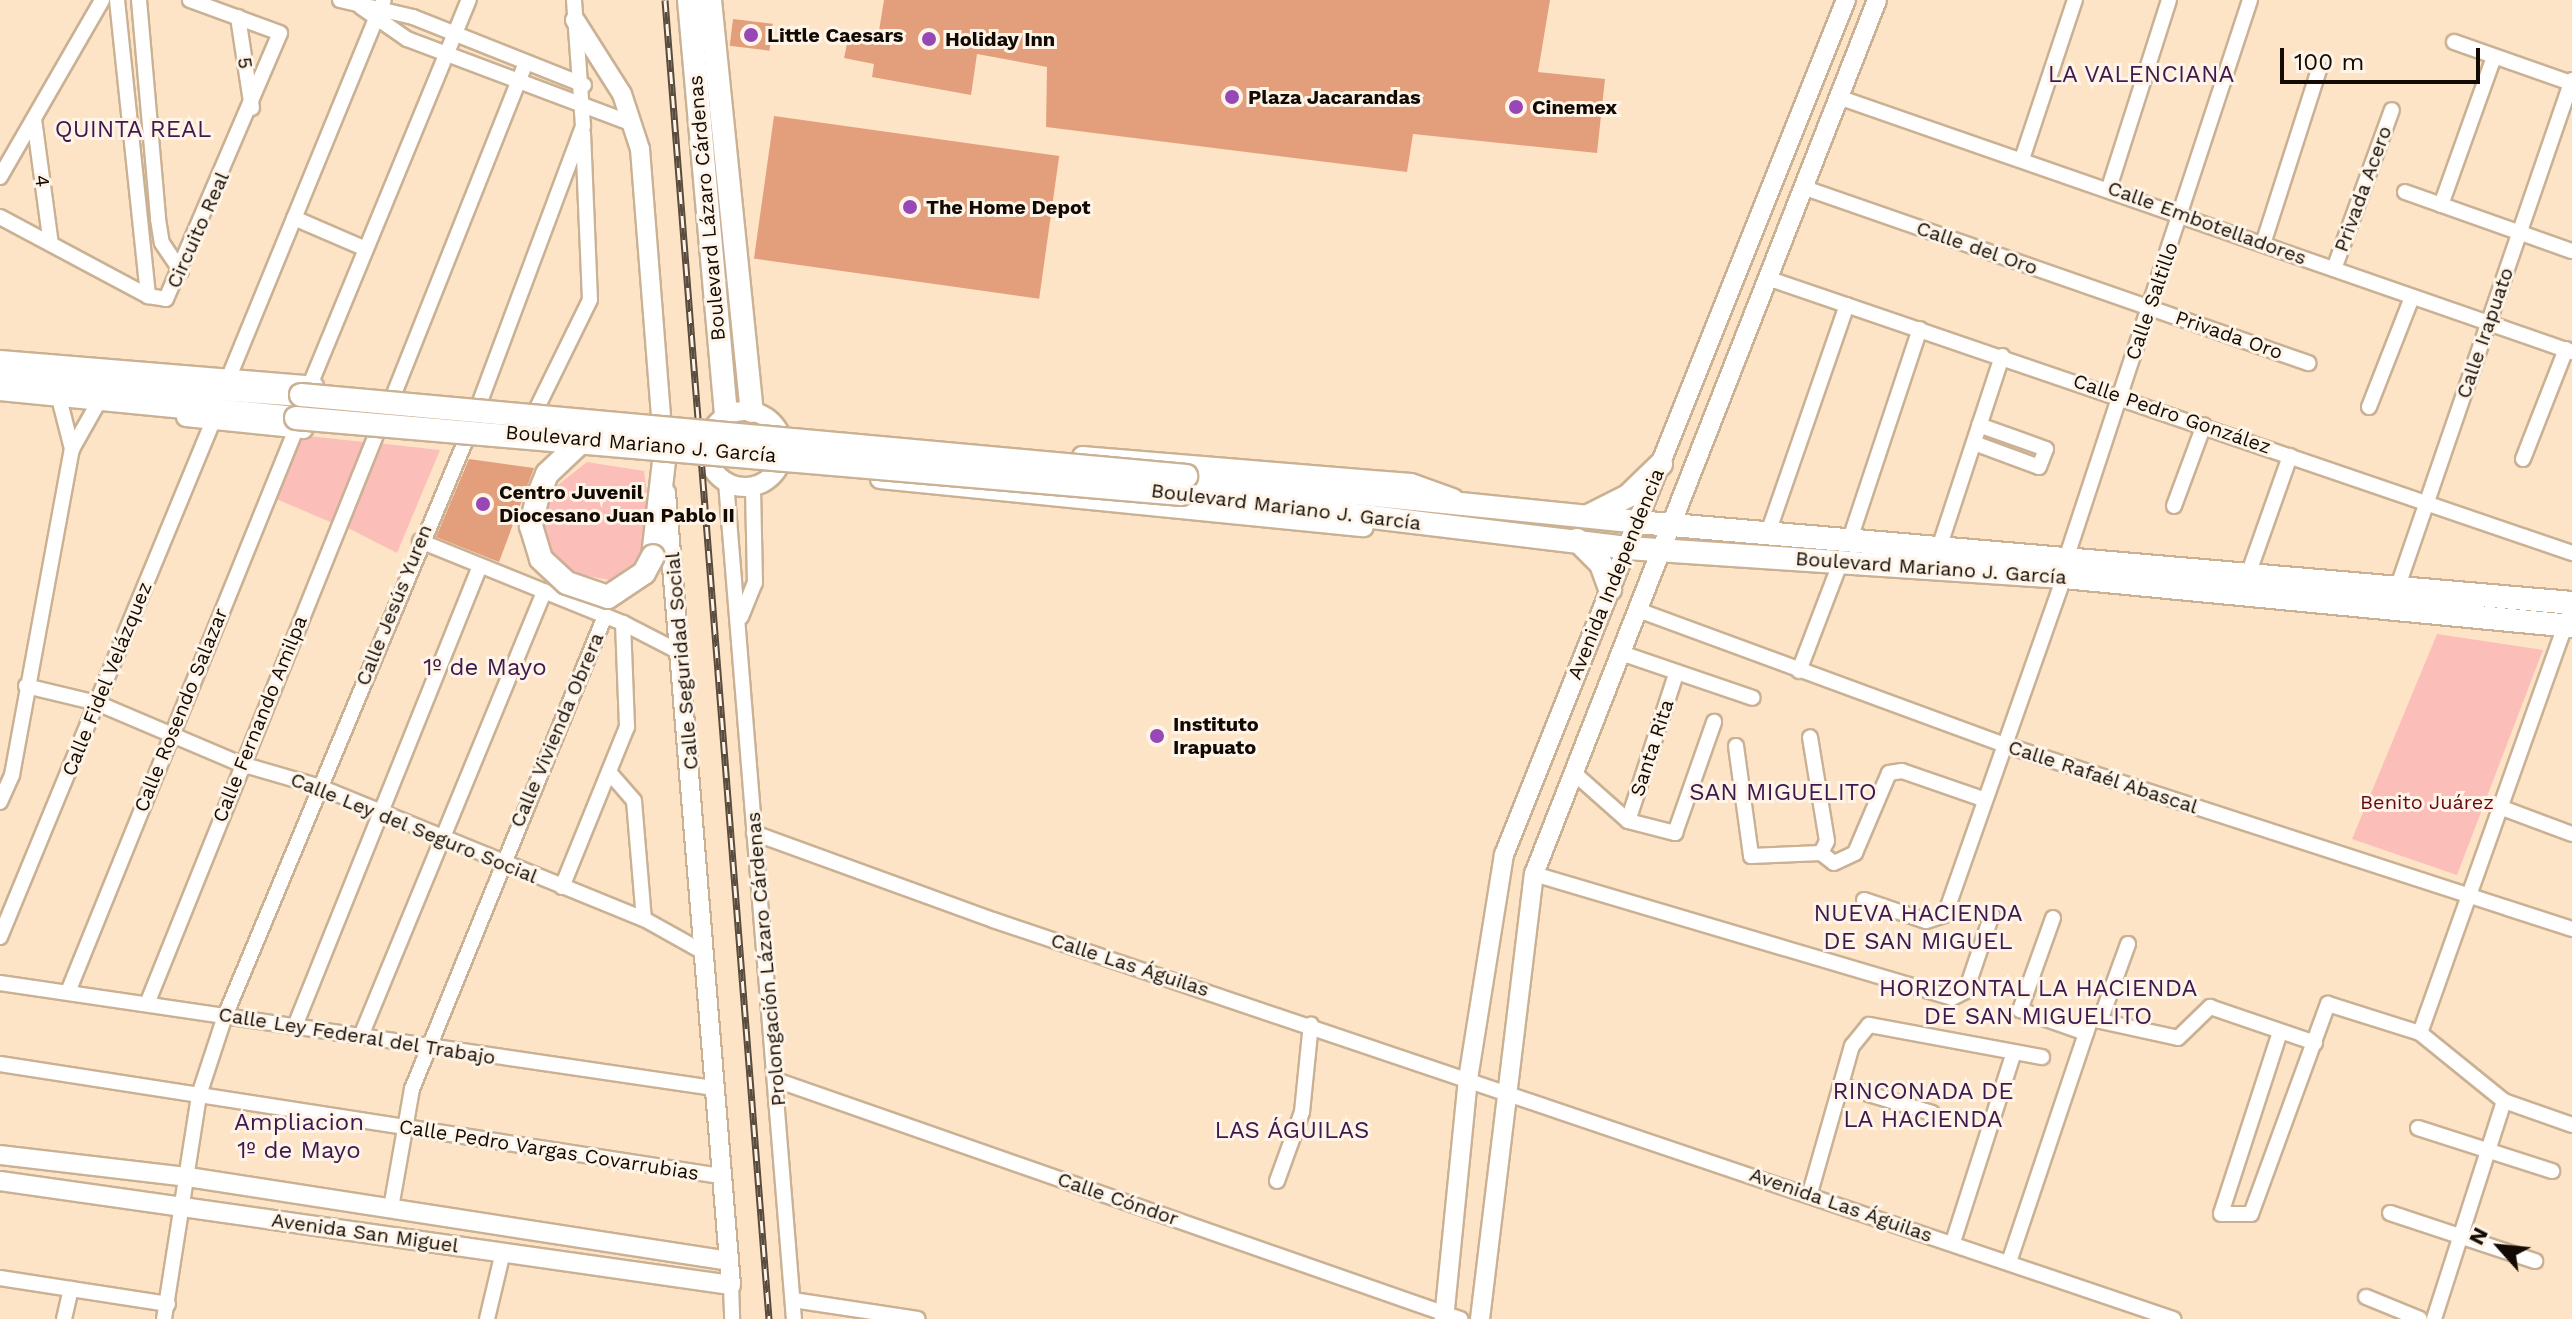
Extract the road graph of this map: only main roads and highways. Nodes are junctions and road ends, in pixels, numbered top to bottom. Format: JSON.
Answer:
{"nodes":[{"id":1,"x":689,"y":0,"type":"edge"},
{"id":2,"x":710,"y":0,"type":"edge"},
{"id":3,"x":0,"y":373,"type":"edge"},
{"id":4,"x":8,"y":390,"type":"edge"},
{"id":5,"x":752,"y":411,"type":"road end"},
{"id":6,"x":720,"y":422,"type":"road end"},
{"id":7,"x":585,"y":438,"type":"junction"},
{"id":8,"x":664,"y":461,"type":"road end"},
{"id":9,"x":1661,"y":464,"type":"road end"},
{"id":10,"x":1184,"y":485,"type":"junction"},
{"id":11,"x":1587,"y":517,"type":"junction"},
{"id":12,"x":1576,"y":540,"type":"junction"},
{"id":13,"x":2066,"y":566,"type":"junction"},
{"id":14,"x":1610,"y":589,"type":"road end"},
{"id":15,"x":2570,"y":615,"type":"edge"}],
"edges":[{"from":1,"to":6,"type":"main road","name":"Boulevard Lázaro Cárdenas"},
{"from":2,"to":5,"type":"main road","name":"Boulevard Lázaro Cárdenas"},
{"from":3,"to":10,"type":"main road","name":"Boulevard Mariano J. García","bridge":true},
{"from":4,"to":7,"type":"main road","name":"Boulevard Mariano J. García","bridge":true},
{"from":7,"to":8,"type":"main road","bridge":true},
{"from":7,"to":10,"type":"main road","name":"Boulevard Mariano J. García","bridge":true},
{"from":9,"to":11,"type":"main road"},
{"from":10,"to":11,"type":"main road","name":"Boulevard Mariano J. García"},
{"from":10,"to":12,"type":"main road","name":"Boulevard Mariano J. García"},
{"from":11,"to":13,"type":"main road","name":"Boulevard Mariano J. García"},
{"from":12,"to":13,"type":"main road","name":"Boulevard Mariano J. García"},
{"from":12,"to":14,"type":"main road"},
{"from":13,"to":15,"type":"main road","name":"Boulevard Mariano J. García"},
{"from":13,"to":15,"type":"main road","name":"Boulevard Mariano J. García"}]}
